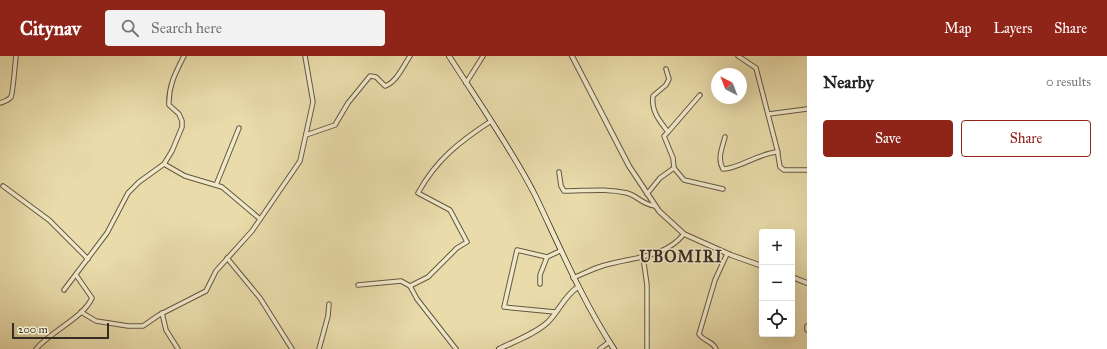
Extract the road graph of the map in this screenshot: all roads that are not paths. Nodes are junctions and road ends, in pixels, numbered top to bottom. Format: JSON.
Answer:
{"nodes":[{"id":1,"x":16,"y":56,"type":"edge"},
{"id":2,"x":184,"y":56,"type":"edge"},
{"id":3,"x":305,"y":56,"type":"edge"},
{"id":4,"x":410,"y":56,"type":"edge"},
{"id":5,"x":449,"y":56,"type":"edge"},
{"id":6,"x":483,"y":56,"type":"edge"},
{"id":7,"x":572,"y":56,"type":"edge"},
{"id":8,"x":738,"y":56,"type":"edge"},
{"id":9,"x":666,"y":69,"type":"dead end"},
{"id":10,"x":466,"y":83,"type":"junction"},
{"id":11,"x":700,"y":95,"type":"dead end"},
{"id":12,"x":0,"y":103,"type":"edge"},
{"id":13,"x":807,"y":109,"type":"edge"},
{"id":14,"x":769,"y":114,"type":"junction"},
{"id":15,"x":491,"y":121,"type":"junction"},
{"id":16,"x":239,"y":128,"type":"dead end"},
{"id":17,"x":668,"y":132,"type":"junction"},
{"id":18,"x":306,"y":135,"type":"junction"},
{"id":19,"x":725,"y":138,"type":"dead end"},
{"id":20,"x":778,"y":152,"type":"junction"},
{"id":21,"x":164,"y":164,"type":"junction"},
{"id":22,"x":674,"y":168,"type":"junction"},
{"id":23,"x":807,"y":170,"type":"edge"},
{"id":24,"x":559,"y":172,"type":"dead end"},
{"id":25,"x":216,"y":185,"type":"junction"},
{"id":26,"x":2,"y":186,"type":"dead end"},
{"id":27,"x":723,"y":189,"type":"dead end"},
{"id":28,"x":647,"y":194,"type":"junction"},
{"id":29,"x":655,"y":206,"type":"junction"},
{"id":30,"x":260,"y":219,"type":"junction"},
{"id":31,"x":684,"y":234,"type":"junction"},
{"id":32,"x":560,"y":251,"type":"junction"},
{"id":33,"x":727,"y":254,"type":"junction"},
{"id":34,"x":547,"y":257,"type":"junction"},
{"id":35,"x":644,"y":257,"type":"junction"},
{"id":36,"x":227,"y":258,"type":"junction"},
{"id":37,"x":88,"y":259,"type":"junction"},
{"id":38,"x":759,"y":265,"type":"edge"},
{"id":39,"x":76,"y":275,"type":"junction"},
{"id":40,"x":574,"y":278,"type":"junction"},
{"id":41,"x":795,"y":278,"type":"edge"},
{"id":42,"x":807,"y":283,"type":"edge"},
{"id":43,"x":540,"y":284,"type":"dead end"},
{"id":44,"x":358,"y":285,"type":"dead end"},
{"id":45,"x":410,"y":286,"type":"junction"},
{"id":46,"x":578,"y":286,"type":"junction"},
{"id":47,"x":64,"y":290,"type":"dead end"},
{"id":48,"x":329,"y":304,"type":"dead end"},
{"id":49,"x":81,"y":312,"type":"junction"},
{"id":50,"x":555,"y":312,"type":"junction"},
{"id":51,"x":162,"y":313,"type":"junction"},
{"id":52,"x":806,"y":326,"type":"edge"},
{"id":53,"x":807,"y":330,"type":"edge"},
{"id":54,"x":609,"y":342,"type":"junction"},
{"id":55,"x":36,"y":349,"type":"edge"},
{"id":56,"x":178,"y":349,"type":"edge"},
{"id":57,"x":292,"y":349,"type":"edge"},
{"id":58,"x":319,"y":349,"type":"edge"},
{"id":59,"x":456,"y":349,"type":"edge"},
{"id":60,"x":499,"y":349,"type":"edge"},
{"id":61,"x":600,"y":349,"type":"edge"},
{"id":62,"x":614,"y":349,"type":"edge"},
{"id":63,"x":647,"y":349,"type":"edge"},
{"id":64,"x":716,"y":349,"type":"edge"}],
"edges":[{"from":1,"to":12,"type":"street"},
{"from":2,"to":21,"type":"street"},
{"from":3,"to":18,"type":"street"},
{"from":4,"to":18,"type":"street"},
{"from":5,"to":10,"type":"main road"},
{"from":6,"to":10,"type":"street"},
{"from":7,"to":28,"type":"street"},
{"from":8,"to":14,"type":"street"},
{"from":9,"to":17,"type":"street"},
{"from":10,"to":15,"type":"main road"},
{"from":11,"to":17,"type":"street"},
{"from":13,"to":14,"type":"street"},
{"from":14,"to":20,"type":"street"},
{"from":15,"to":32,"type":"main road"},
{"from":15,"to":45,"type":"street"},
{"from":16,"to":25,"type":"street"},
{"from":17,"to":22,"type":"street"},
{"from":18,"to":30,"type":"street"},
{"from":19,"to":20,"type":"street"},
{"from":20,"to":23,"type":"street"},
{"from":21,"to":25,"type":"street"},
{"from":21,"to":37,"type":"street"},
{"from":22,"to":27,"type":"street"},
{"from":22,"to":28,"type":"street"},
{"from":24,"to":29,"type":"street"},
{"from":25,"to":30,"type":"street"},
{"from":26,"to":37,"type":"street"},
{"from":28,"to":29,"type":"street"},
{"from":29,"to":31,"type":"street"},
{"from":30,"to":36,"type":"street"},
{"from":31,"to":33,"type":"street"},
{"from":31,"to":35,"type":"street"},
{"from":32,"to":34,"type":"street"},
{"from":32,"to":40,"type":"main road"},
{"from":33,"to":38,"type":"street"},
{"from":33,"to":64,"type":"street"},
{"from":34,"to":43,"type":"street"},
{"from":34,"to":50,"type":"street"},
{"from":35,"to":40,"type":"street"},
{"from":35,"to":63,"type":"street"},
{"from":36,"to":51,"type":"street"},
{"from":36,"to":57,"type":"street"},
{"from":37,"to":39,"type":"street"},
{"from":39,"to":47,"type":"street"},
{"from":39,"to":49,"type":"street"},
{"from":40,"to":46,"type":"main road"},
{"from":41,"to":42,"type":"street"},
{"from":44,"to":45,"type":"street"},
{"from":45,"to":59,"type":"street"},
{"from":46,"to":50,"type":"street"},
{"from":46,"to":54,"type":"main road"},
{"from":48,"to":58,"type":"street"},
{"from":49,"to":51,"type":"street"},
{"from":49,"to":55,"type":"street"},
{"from":50,"to":60,"type":"street"},
{"from":51,"to":56,"type":"street"},
{"from":52,"to":53,"type":"street"},
{"from":54,"to":61,"type":"street"},
{"from":54,"to":62,"type":"main road"}]}
